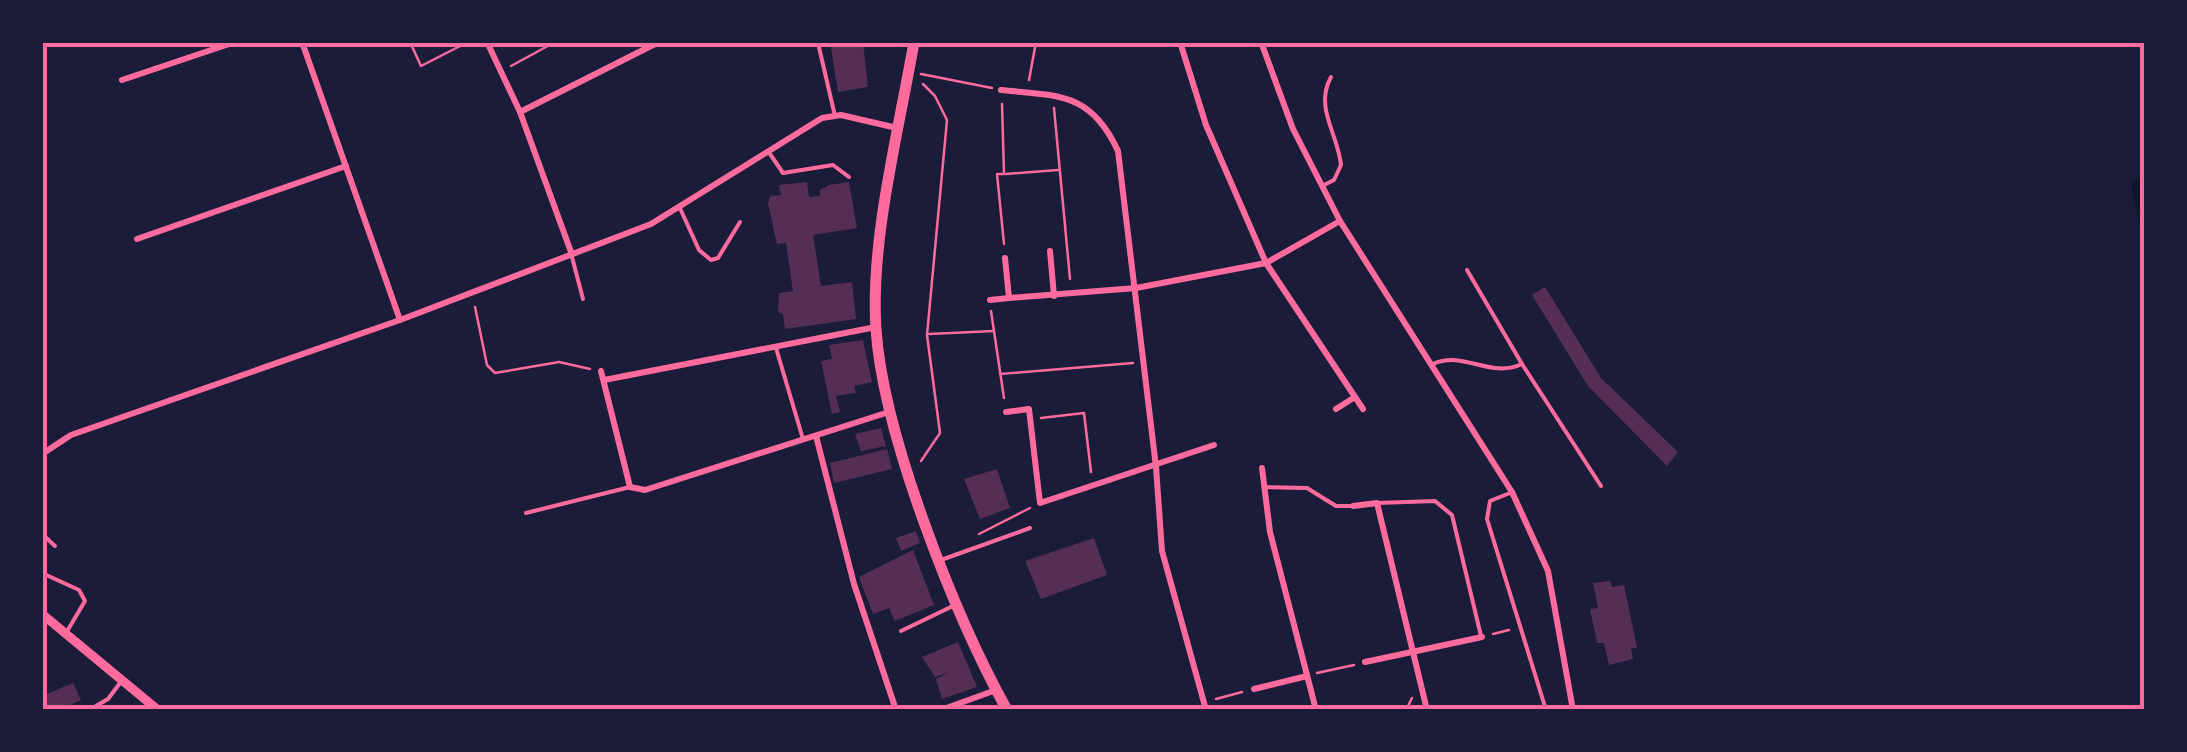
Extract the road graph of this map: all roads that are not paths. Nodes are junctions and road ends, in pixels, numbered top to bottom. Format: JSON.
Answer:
{"nodes":[{"id":1,"x":235,"y":42,"type":"edge"},
{"id":2,"x":302,"y":42,"type":"edge"},
{"id":3,"x":487,"y":42,"type":"edge"},
{"id":4,"x":659,"y":42,"type":"edge"},
{"id":5,"x":1180,"y":42,"type":"edge"},
{"id":6,"x":1261,"y":42,"type":"edge"},
{"id":7,"x":818,"y":43,"type":"edge"},
{"id":8,"x":911,"y":44,"type":"edge"},
{"id":9,"x":1331,"y":77,"type":"dead end"},
{"id":10,"x":122,"y":80,"type":"dead end"},
{"id":11,"x":1001,"y":90,"type":"road end"},
{"id":12,"x":520,"y":112,"type":"junction"},
{"id":13,"x":835,"y":116,"type":"junction"},
{"id":14,"x":897,"y":128,"type":"junction"},
{"id":15,"x":768,"y":150,"type":"junction"},
{"id":16,"x":346,"y":166,"type":"junction"},
{"id":17,"x":848,"y":177,"type":"dead end"},
{"id":18,"x":1322,"y":186,"type":"junction"},
{"id":19,"x":679,"y":206,"type":"junction"},
{"id":20,"x":740,"y":222,"type":"dead end"},
{"id":21,"x":1340,"y":222,"type":"junction"},
{"id":22,"x":137,"y":239,"type":"dead end"},
{"id":23,"x":1050,"y":251,"type":"dead end"},
{"id":24,"x":571,"y":252,"type":"junction"},
{"id":25,"x":1005,"y":258,"type":"road end"},
{"id":26,"x":1266,"y":262,"type":"junction"},
{"id":27,"x":1466,"y":270,"type":"dead end"},
{"id":28,"x":1136,"y":288,"type":"junction"},
{"id":29,"x":1054,"y":296,"type":"junction"},
{"id":30,"x":1008,"y":298,"type":"junction"},
{"id":31,"x":582,"y":299,"type":"dead end"},
{"id":32,"x":990,"y":300,"type":"road end"},
{"id":33,"x":400,"y":320,"type":"junction"},
{"id":34,"x":876,"y":328,"type":"junction"},
{"id":35,"x":776,"y":348,"type":"junction"},
{"id":36,"x":1433,"y":364,"type":"junction"},
{"id":37,"x":1522,"y":364,"type":"junction"},
{"id":38,"x":1355,"y":397,"type":"junction"},
{"id":39,"x":1336,"y":409,"type":"dead end"},
{"id":40,"x":1363,"y":409,"type":"dead end"},
{"id":41,"x":889,"y":412,"type":"junction"},
{"id":42,"x":1006,"y":412,"type":"road end"},
{"id":43,"x":816,"y":436,"type":"junction"},
{"id":44,"x":803,"y":440,"type":"junction"},
{"id":45,"x":1214,"y":445,"type":"dead end"},
{"id":46,"x":42,"y":454,"type":"edge"},
{"id":47,"x":1156,"y":467,"type":"junction"},
{"id":48,"x":1262,"y":468,"type":"dead end"},
{"id":49,"x":630,"y":486,"type":"junction"},
{"id":50,"x":1601,"y":486,"type":"dead end"},
{"id":51,"x":1264,"y":487,"type":"junction"},
{"id":52,"x":1512,"y":492,"type":"junction"},
{"id":53,"x":1377,"y":504,"type":"junction"},
{"id":54,"x":1353,"y":506,"type":"joint"},
{"id":55,"x":526,"y":513,"type":"dead end"},
{"id":56,"x":1030,"y":528,"type":"dead end"},
{"id":57,"x":42,"y":534,"type":"edge"},
{"id":58,"x":56,"y":546,"type":"dead end"},
{"id":59,"x":941,"y":560,"type":"junction"},
{"id":60,"x":42,"y":573,"type":"edge"},
{"id":61,"x":960,"y":604,"type":"junction"},
{"id":62,"x":42,"y":614,"type":"edge"},
{"id":63,"x":901,"y":630,"type":"dead end"},
{"id":64,"x":66,"y":633,"type":"junction"},
{"id":65,"x":1482,"y":636,"type":"joint"},
{"id":66,"x":1411,"y":652,"type":"junction"},
{"id":67,"x":1365,"y":662,"type":"road end"},
{"id":68,"x":1307,"y":676,"type":"junction"},
{"id":69,"x":123,"y":680,"type":"junction"},
{"id":70,"x":1254,"y":689,"type":"road end"},
{"id":71,"x":996,"y":690,"type":"junction"},
{"id":72,"x":1204,"y":706,"type":"edge"},
{"id":73,"x":90,"y":710,"type":"edge"},
{"id":74,"x":158,"y":710,"type":"edge"},
{"id":75,"x":896,"y":710,"type":"edge"},
{"id":76,"x":941,"y":710,"type":"edge"},
{"id":77,"x":1007,"y":710,"type":"edge"},
{"id":78,"x":1316,"y":710,"type":"edge"},
{"id":79,"x":1426,"y":710,"type":"edge"},
{"id":80,"x":1546,"y":710,"type":"edge"},
{"id":81,"x":1573,"y":710,"type":"edge"}],
"edges":[{"from":1,"to":10,"type":"street"},
{"from":2,"to":16,"type":"street"},
{"from":3,"to":12,"type":"street"},
{"from":4,"to":12,"type":"street"},
{"from":5,"to":26,"type":"street"},
{"from":6,"to":18,"type":"street"},
{"from":7,"to":13,"type":"lane"},
{"from":8,"to":14,"type":"main road"},
{"from":9,"to":18,"type":"lane"},
{"from":11,"to":28,"type":"street"},
{"from":12,"to":24,"type":"street"},
{"from":13,"to":14,"type":"street"},
{"from":13,"to":15,"type":"street"},
{"from":14,"to":34,"type":"main road"},
{"from":15,"to":17,"type":"lane"},
{"from":15,"to":19,"type":"street"},
{"from":16,"to":22,"type":"street"},
{"from":16,"to":33,"type":"street"},
{"from":18,"to":21,"type":"street"},
{"from":19,"to":20,"type":"lane"},
{"from":19,"to":24,"type":"street"},
{"from":21,"to":26,"type":"street"},
{"from":21,"to":36,"type":"street"},
{"from":23,"to":29,"type":"street"},
{"from":24,"to":31,"type":"lane"},
{"from":24,"to":33,"type":"street"},
{"from":25,"to":30,"type":"street"},
{"from":26,"to":28,"type":"street"},
{"from":26,"to":38,"type":"street"},
{"from":27,"to":37,"type":"lane"},
{"from":28,"to":29,"type":"street"},
{"from":28,"to":47,"type":"street"},
{"from":29,"to":30,"type":"street"},
{"from":30,"to":32,"type":"street"},
{"from":33,"to":46,"type":"street"},
{"from":34,"to":35,"type":"street"},
{"from":34,"to":41,"type":"main road"},
{"from":35,"to":44,"type":"lane"},
{"from":35,"to":49,"type":"street"},
{"from":36,"to":37,"type":"lane"},
{"from":36,"to":52,"type":"street"},
{"from":37,"to":50,"type":"lane"},
{"from":38,"to":39,"type":"street"},
{"from":38,"to":40,"type":"street"},
{"from":41,"to":43,"type":"street"},
{"from":41,"to":59,"type":"main road"},
{"from":42,"to":47,"type":"street"},
{"from":43,"to":44,"type":"street"},
{"from":43,"to":75,"type":"street"},
{"from":44,"to":49,"type":"street"},
{"from":45,"to":47,"type":"street"},
{"from":47,"to":72,"type":"street"},
{"from":48,"to":51,"type":"street"},
{"from":49,"to":55,"type":"lane"},
{"from":51,"to":54,"type":"lane"},
{"from":51,"to":68,"type":"street"},
{"from":52,"to":80,"type":"lane"},
{"from":52,"to":81,"type":"street"},
{"from":53,"to":54,"type":"street"},
{"from":53,"to":65,"type":"lane"},
{"from":53,"to":66,"type":"street"},
{"from":56,"to":59,"type":"lane"},
{"from":57,"to":58,"type":"lane"},
{"from":59,"to":61,"type":"main road"},
{"from":60,"to":64,"type":"lane"},
{"from":61,"to":63,"type":"lane"},
{"from":61,"to":71,"type":"main road"},
{"from":62,"to":64,"type":"street"},
{"from":64,"to":69,"type":"street"},
{"from":65,"to":66,"type":"street"},
{"from":66,"to":67,"type":"street"},
{"from":66,"to":79,"type":"street"},
{"from":68,"to":70,"type":"street"},
{"from":68,"to":78,"type":"street"},
{"from":69,"to":73,"type":"lane"},
{"from":69,"to":74,"type":"street"},
{"from":71,"to":76,"type":"street"},
{"from":71,"to":77,"type":"main road"}]}
